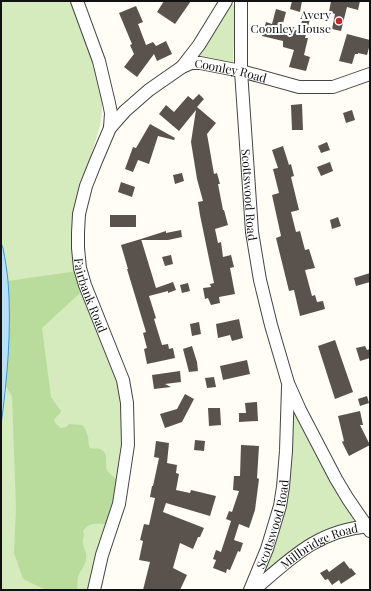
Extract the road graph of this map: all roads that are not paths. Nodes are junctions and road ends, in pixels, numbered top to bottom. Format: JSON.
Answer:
{"nodes":[{"id":1,"x":77,"y":1,"type":"edge"},
{"id":2,"x":226,"y":1,"type":"edge"},
{"id":3,"x":241,"y":1,"type":"edge"},
{"id":4,"x":182,"y":67,"type":"junction"},
{"id":5,"x":240,"y":71,"type":"junction"},
{"id":6,"x":370,"y":74,"type":"edge"},
{"id":7,"x":110,"y":128,"type":"junction"},
{"id":8,"x":288,"y":383,"type":"junction"},
{"id":9,"x":369,"y":528,"type":"edge"},
{"id":10,"x":94,"y":590,"type":"edge"},
{"id":11,"x":250,"y":590,"type":"edge"},
{"id":12,"x":254,"y":590,"type":"edge"}],
"edges":[{"from":1,"to":7,"type":"street","name":"Fairbank Road"},
{"from":2,"to":4,"type":"street"},
{"from":3,"to":5,"type":"street","name":"Scottswood Road"},
{"from":4,"to":5,"type":"street","name":"Coonley Road"},
{"from":4,"to":7,"type":"street","name":"Coonley Road"},
{"from":5,"to":6,"type":"street","name":"Coonley Road"},
{"from":5,"to":8,"type":"street","name":"Scottswood Road"},
{"from":7,"to":10,"type":"street","name":"Fairbank Road"},
{"from":8,"to":9,"type":"street","name":"Scottswood Road"},
{"from":8,"to":11,"type":"street","name":"Scottswood Road"},
{"from":9,"to":12,"type":"street","name":"Millbridge Road"}]}
